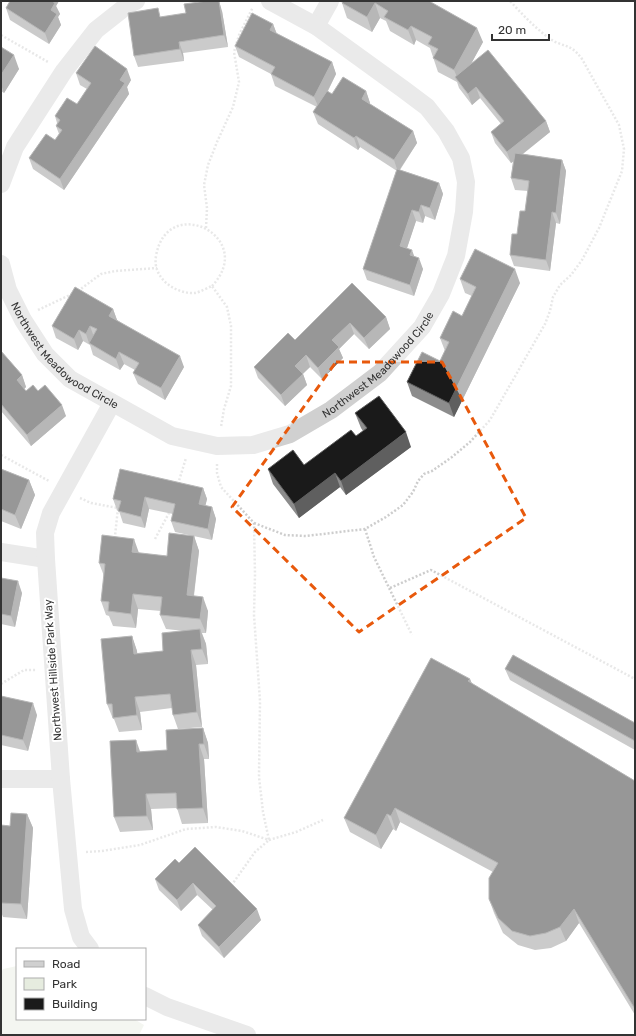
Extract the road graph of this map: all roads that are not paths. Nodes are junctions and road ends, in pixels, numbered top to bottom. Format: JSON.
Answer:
{"nodes":[{"id":1,"x":136,"y":1,"type":"edge"},
{"id":2,"x":270,"y":1,"type":"edge"},
{"id":3,"x":330,"y":1,"type":"edge"},
{"id":4,"x":316,"y":26,"type":"junction"},
{"id":5,"x":1,"y":184,"type":"edge"},
{"id":6,"x":1,"y":264,"type":"edge"},
{"id":7,"x":112,"y":403,"type":"junction"},
{"id":8,"x":1,"y":552,"type":"edge"},
{"id":9,"x":46,"y":559,"type":"junction"},
{"id":10,"x":61,"y":778,"type":"junction"},
{"id":11,"x":1,"y":779,"type":"edge"},
{"id":12,"x":89,"y":948,"type":"edge"},
{"id":13,"x":146,"y":996,"type":"edge"},
{"id":14,"x":247,"y":1035,"type":"edge"}],
"edges":[{"from":1,"to":5,"type":"street"},
{"from":2,"to":4,"type":"street","name":"Northwest Meadowood Circle"},
{"from":3,"to":4,"type":"street"},
{"from":4,"to":7,"type":"street","name":"Northwest Meadowood Circle"},
{"from":6,"to":7,"type":"street","name":"Northwest Meadowood Circle"},
{"from":7,"to":9,"type":"street","name":"Northwest Hillside Park Way"},
{"from":8,"to":9,"type":"street"},
{"from":9,"to":10,"type":"street","name":"Northwest Hillside Park Way"},
{"from":10,"to":11,"type":"street"},
{"from":10,"to":12,"type":"street","name":"Northwest Hillside Park Way"},
{"from":13,"to":14,"type":"street"}]}
